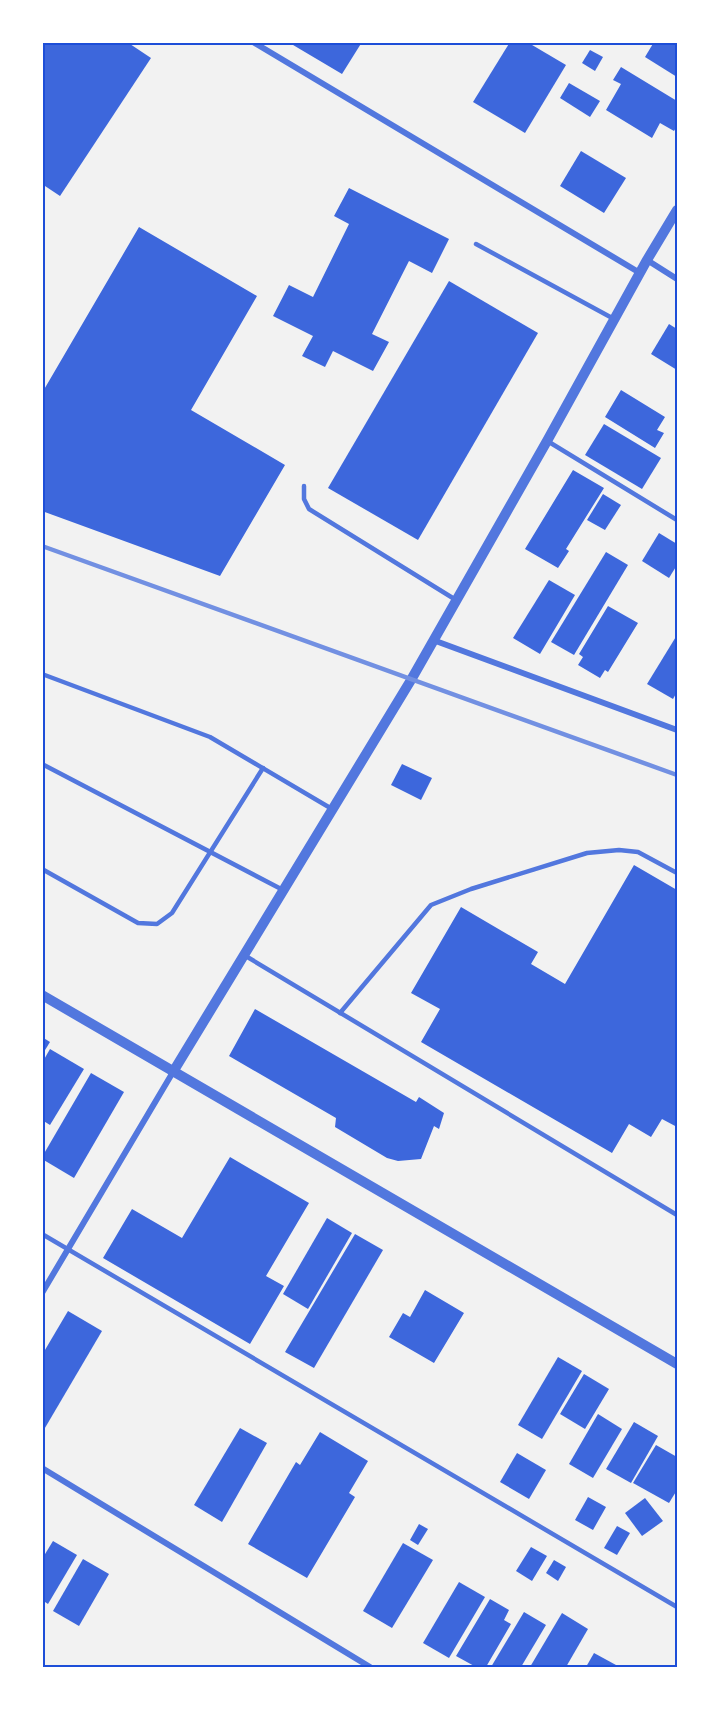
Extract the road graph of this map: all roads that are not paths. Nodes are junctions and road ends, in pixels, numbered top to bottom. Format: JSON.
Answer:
{"nodes":[{"id":1,"x":253,"y":42,"type":"edge"},
{"id":2,"x":677,"y":210,"type":"edge"},
{"id":3,"x":477,"y":244,"type":"dead end"},
{"id":4,"x":647,"y":260,"type":"junction"},
{"id":5,"x":641,"y":273,"type":"junction"},
{"id":6,"x":677,"y":279,"type":"edge"},
{"id":7,"x":615,"y":320,"type":"junction"},
{"id":8,"x":547,"y":441,"type":"junction"},
{"id":9,"x":304,"y":486,"type":"dead end"},
{"id":10,"x":677,"y":520,"type":"edge"},
{"id":11,"x":456,"y":600,"type":"junction"},
{"id":12,"x":433,"y":640,"type":"junction"},
{"id":13,"x":42,"y":674,"type":"edge"},
{"id":14,"x":677,"y":730,"type":"edge"},
{"id":15,"x":42,"y":764,"type":"edge"},
{"id":16,"x":263,"y":768,"type":"junction"},
{"id":17,"x":332,"y":809,"type":"junction"},
{"id":18,"x":211,"y":852,"type":"junction"},
{"id":19,"x":42,"y":869,"type":"edge"},
{"id":20,"x":677,"y":873,"type":"edge"},
{"id":21,"x":283,"y":890,"type":"junction"},
{"id":22,"x":244,"y":955,"type":"junction"},
{"id":23,"x":42,"y":995,"type":"edge"},
{"id":24,"x":340,"y":1013,"type":"junction"},
{"id":25,"x":173,"y":1072,"type":"junction"},
{"id":26,"x":677,"y":1215,"type":"edge"},
{"id":27,"x":42,"y":1234,"type":"edge"},
{"id":28,"x":68,"y":1250,"type":"junction"},
{"id":29,"x":42,"y":1293,"type":"edge"},
{"id":30,"x":677,"y":1364,"type":"edge"},
{"id":31,"x":42,"y":1468,"type":"edge"},
{"id":32,"x":677,"y":1607,"type":"edge"},
{"id":33,"x":370,"y":1667,"type":"edge"}],
"edges":[{"from":1,"to":5,"type":"street"},
{"from":2,"to":4,"type":"street"},
{"from":3,"to":7,"type":"lane"},
{"from":4,"to":5,"type":"street"},
{"from":4,"to":6,"type":"street"},
{"from":5,"to":7,"type":"street"},
{"from":7,"to":8,"type":"street"},
{"from":8,"to":10,"type":"lane"},
{"from":8,"to":11,"type":"street"},
{"from":9,"to":11,"type":"lane"},
{"from":11,"to":12,"type":"street"},
{"from":12,"to":14,"type":"street"},
{"from":12,"to":17,"type":"street"},
{"from":13,"to":16,"type":"lane"},
{"from":15,"to":18,"type":"lane"},
{"from":16,"to":17,"type":"lane"},
{"from":16,"to":18,"type":"lane"},
{"from":17,"to":21,"type":"street"},
{"from":18,"to":19,"type":"lane"},
{"from":18,"to":21,"type":"lane"},
{"from":20,"to":24,"type":"lane"},
{"from":21,"to":22,"type":"street"},
{"from":22,"to":24,"type":"lane"},
{"from":22,"to":25,"type":"street"},
{"from":23,"to":25,"type":"street"},
{"from":24,"to":26,"type":"lane"},
{"from":25,"to":28,"type":"street"},
{"from":25,"to":30,"type":"street"},
{"from":27,"to":28,"type":"lane"},
{"from":28,"to":29,"type":"street"},
{"from":28,"to":32,"type":"lane"},
{"from":31,"to":33,"type":"street"}]}
